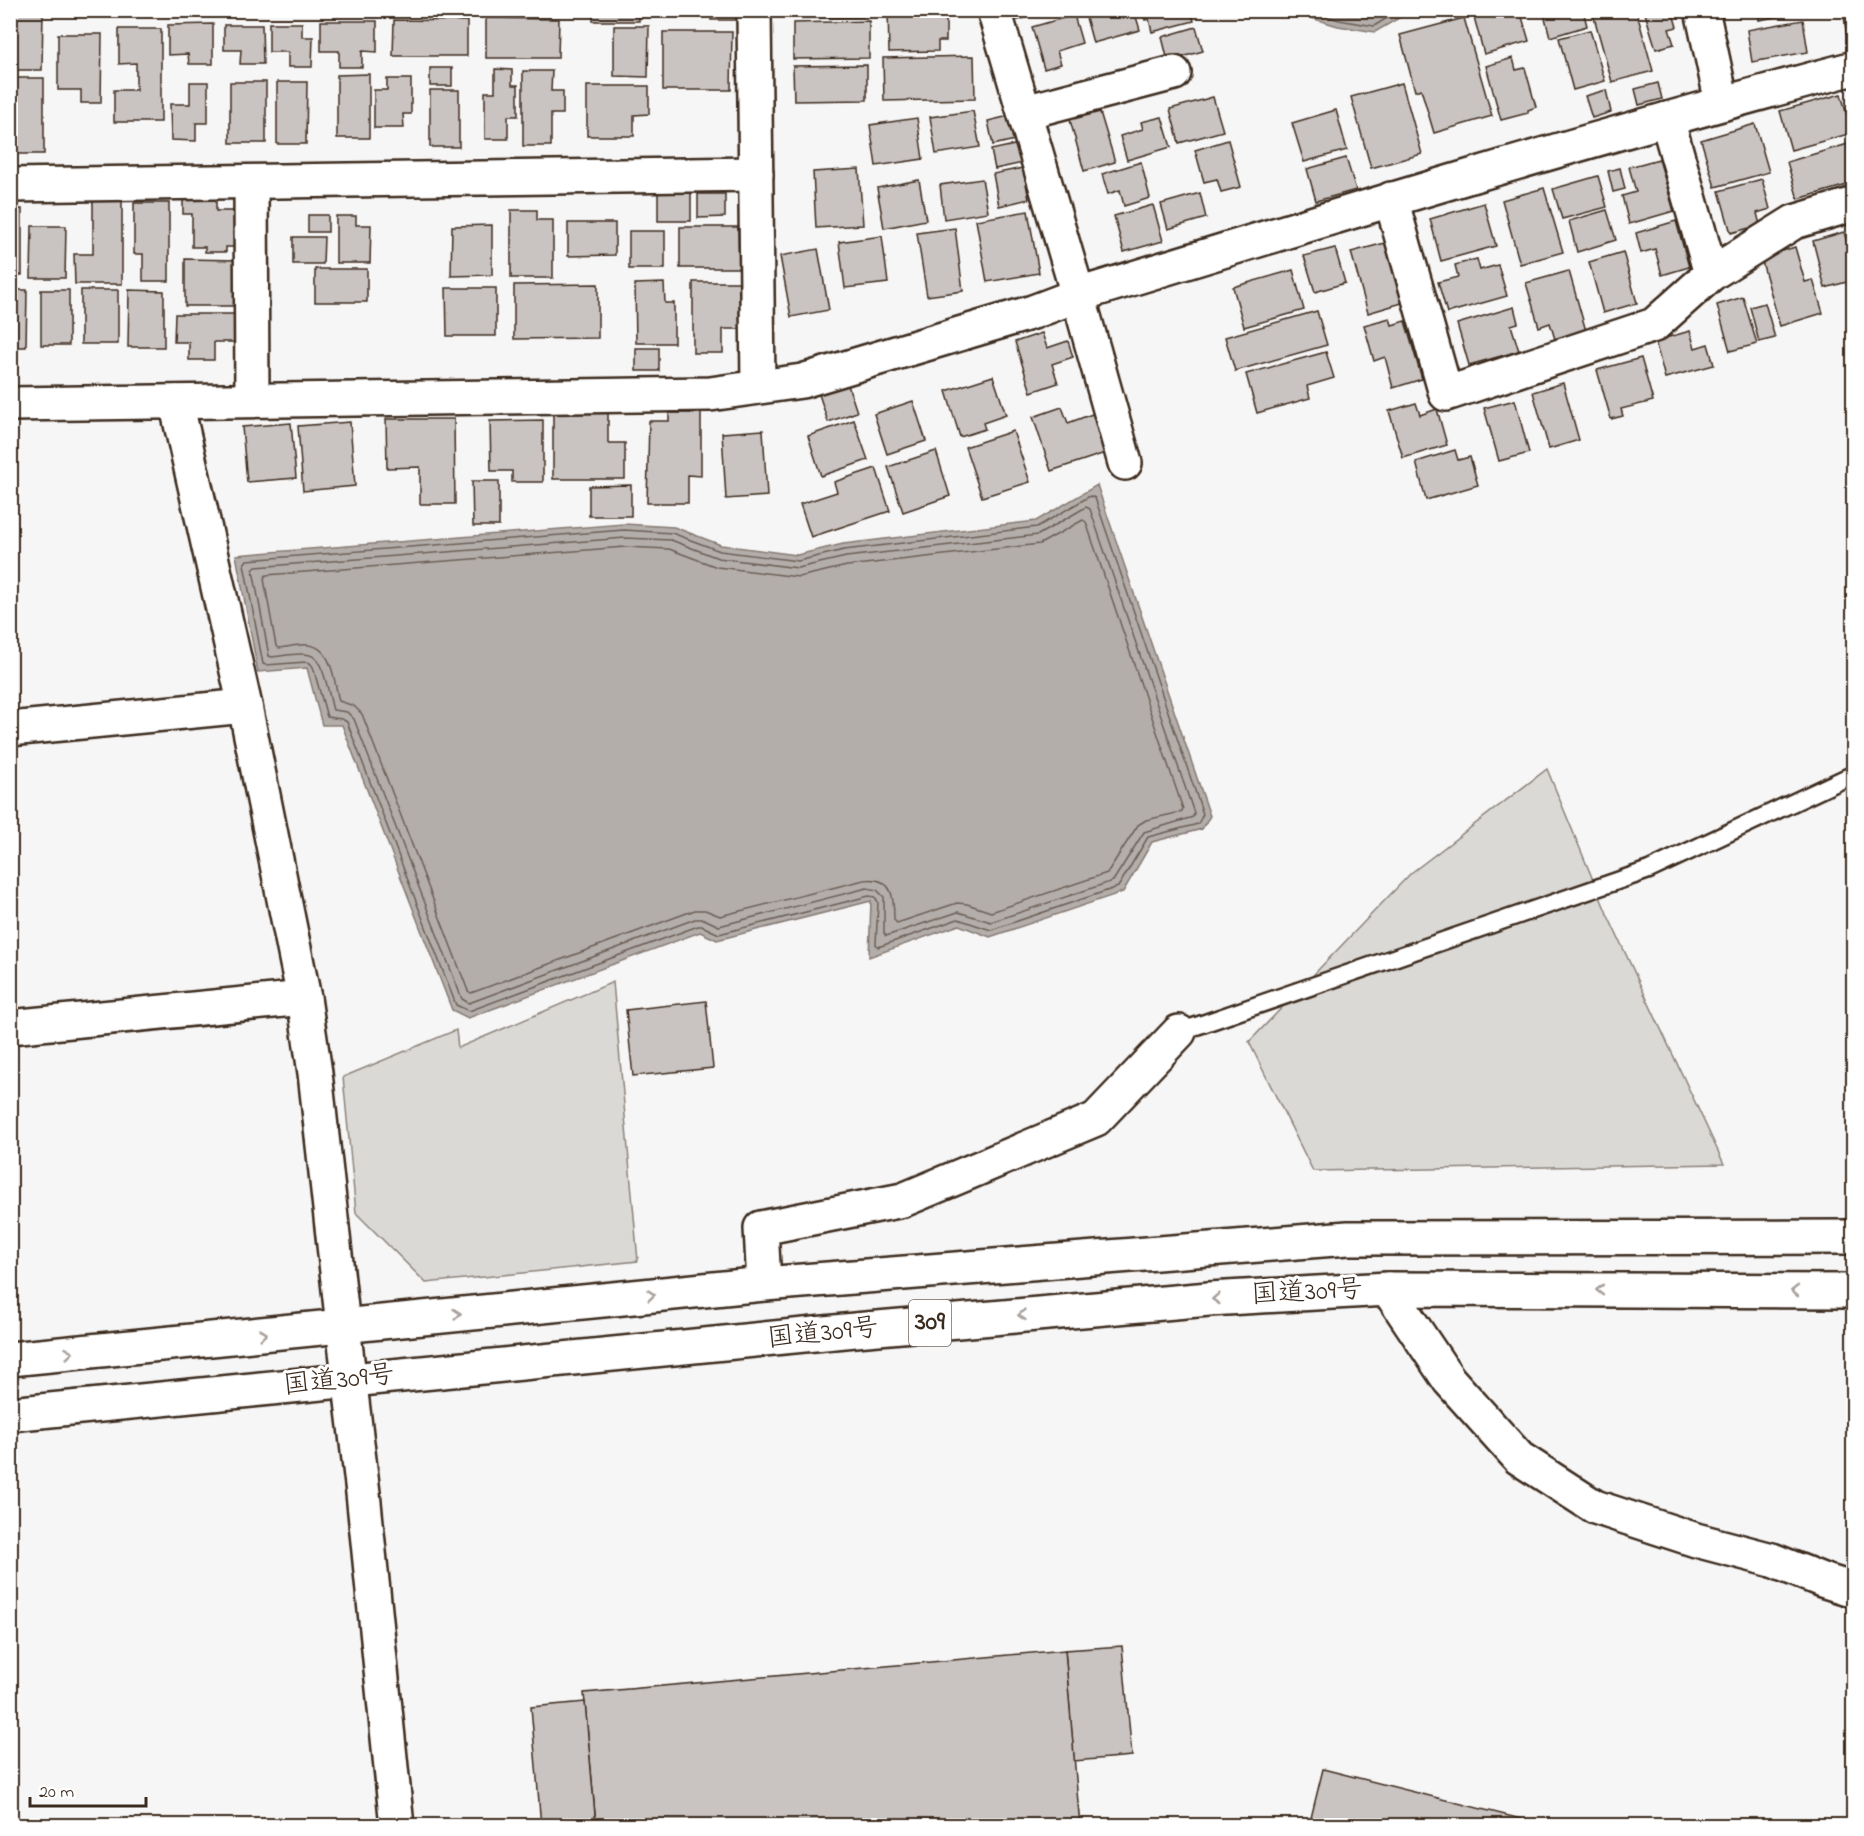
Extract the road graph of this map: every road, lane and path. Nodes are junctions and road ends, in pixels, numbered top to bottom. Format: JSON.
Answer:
{"nodes":[{"id":1,"x":754,"y":10,"type":"edge"},
{"id":2,"x":994,"y":10,"type":"edge"},
{"id":3,"x":1702,"y":10,"type":"edge"},
{"id":4,"x":1854,"y":69,"type":"edge"},
{"id":5,"x":1174,"y":73,"type":"dead end"},
{"id":6,"x":1722,"y":103,"type":"junction"},
{"id":7,"x":1025,"y":112,"type":"junction"},
{"id":8,"x":1667,"y":118,"type":"junction"},
{"id":9,"x":756,"y":174,"type":"junction"},
{"id":10,"x":251,"y":182,"type":"junction"},
{"id":11,"x":10,"y":185,"type":"edge"},
{"id":12,"x":1391,"y":199,"type":"junction"},
{"id":13,"x":1854,"y":204,"type":"edge"},
{"id":14,"x":1711,"y":274,"type":"junction"},
{"id":15,"x":1078,"y":295,"type":"junction"},
{"id":16,"x":758,"y":387,"type":"junction"},
{"id":17,"x":252,"y":400,"type":"junction"},
{"id":18,"x":176,"y":402,"type":"junction"},
{"id":19,"x":10,"y":404,"type":"edge"},
{"id":20,"x":1125,"y":463,"type":"dead end"},
{"id":21,"x":245,"y":706,"type":"junction"},
{"id":22,"x":10,"y":729,"type":"edge"},
{"id":23,"x":1854,"y":774,"type":"edge"},
{"id":24,"x":304,"y":998,"type":"junction"},
{"id":25,"x":10,"y":1027,"type":"edge"},
{"id":26,"x":1179,"y":1032,"type":"joint"},
{"id":27,"x":1854,"y":1237,"type":"edge"},
{"id":28,"x":764,"y":1284,"type":"junction"},
{"id":29,"x":1388,"y":1289,"type":"junction"},
{"id":30,"x":1854,"y":1291,"type":"edge"},
{"id":31,"x":343,"y":1326,"type":"junction"},
{"id":32,"x":10,"y":1359,"type":"edge"},
{"id":33,"x":350,"y":1380,"type":"junction"},
{"id":34,"x":10,"y":1414,"type":"edge"},
{"id":35,"x":1854,"y":1590,"type":"edge"},
{"id":36,"x":397,"y":1826,"type":"edge"}],
"edges":[{"from":1,"to":9,"type":"main road"},
{"from":2,"to":7,"type":"main road"},
{"from":3,"to":6,"type":"main road"},
{"from":4,"to":6,"type":"main road"},
{"from":5,"to":7,"type":"main road"},
{"from":6,"to":8,"type":"main road"},
{"from":7,"to":15,"type":"main road"},
{"from":8,"to":12,"type":"main road"},
{"from":8,"to":14,"type":"main road"},
{"from":9,"to":10,"type":"main road"},
{"from":9,"to":16,"type":"main road"},
{"from":10,"to":11,"type":"main road"},
{"from":10,"to":17,"type":"main road"},
{"from":12,"to":14,"type":"main road"},
{"from":12,"to":15,"type":"main road"},
{"from":13,"to":14,"type":"main road"},
{"from":15,"to":16,"type":"main road"},
{"from":15,"to":20,"type":"main road"},
{"from":16,"to":17,"type":"main road"},
{"from":17,"to":18,"type":"main road"},
{"from":18,"to":19,"type":"main road"},
{"from":18,"to":21,"type":"main road"},
{"from":21,"to":22,"type":"main road"},
{"from":21,"to":24,"type":"main road"},
{"from":23,"to":26,"type":"lane"},
{"from":24,"to":25,"type":"main road"},
{"from":24,"to":31,"type":"main road"},
{"from":26,"to":28,"type":"main road"},
{"from":27,"to":28,"type":"main road","name":"国道309号","number":"309"},
{"from":31,"to":28,"type":"main road","name":"国道309号","number":"309","one_way":true},
{"from":30,"to":29,"type":"main road","name":"国道309号","number":"309","one_way":true},
{"from":29,"to":33,"type":"main road","name":"国道309号","number":"309","one_way":true},
{"from":29,"to":35,"type":"main road"},
{"from":32,"to":31,"type":"main road","name":"国道309号","number":"309","one_way":true},
{"from":31,"to":33,"type":"main road"},
{"from":33,"to":34,"type":"main road","name":"国道309号","number":"309"},
{"from":33,"to":36,"type":"main road"}]}
